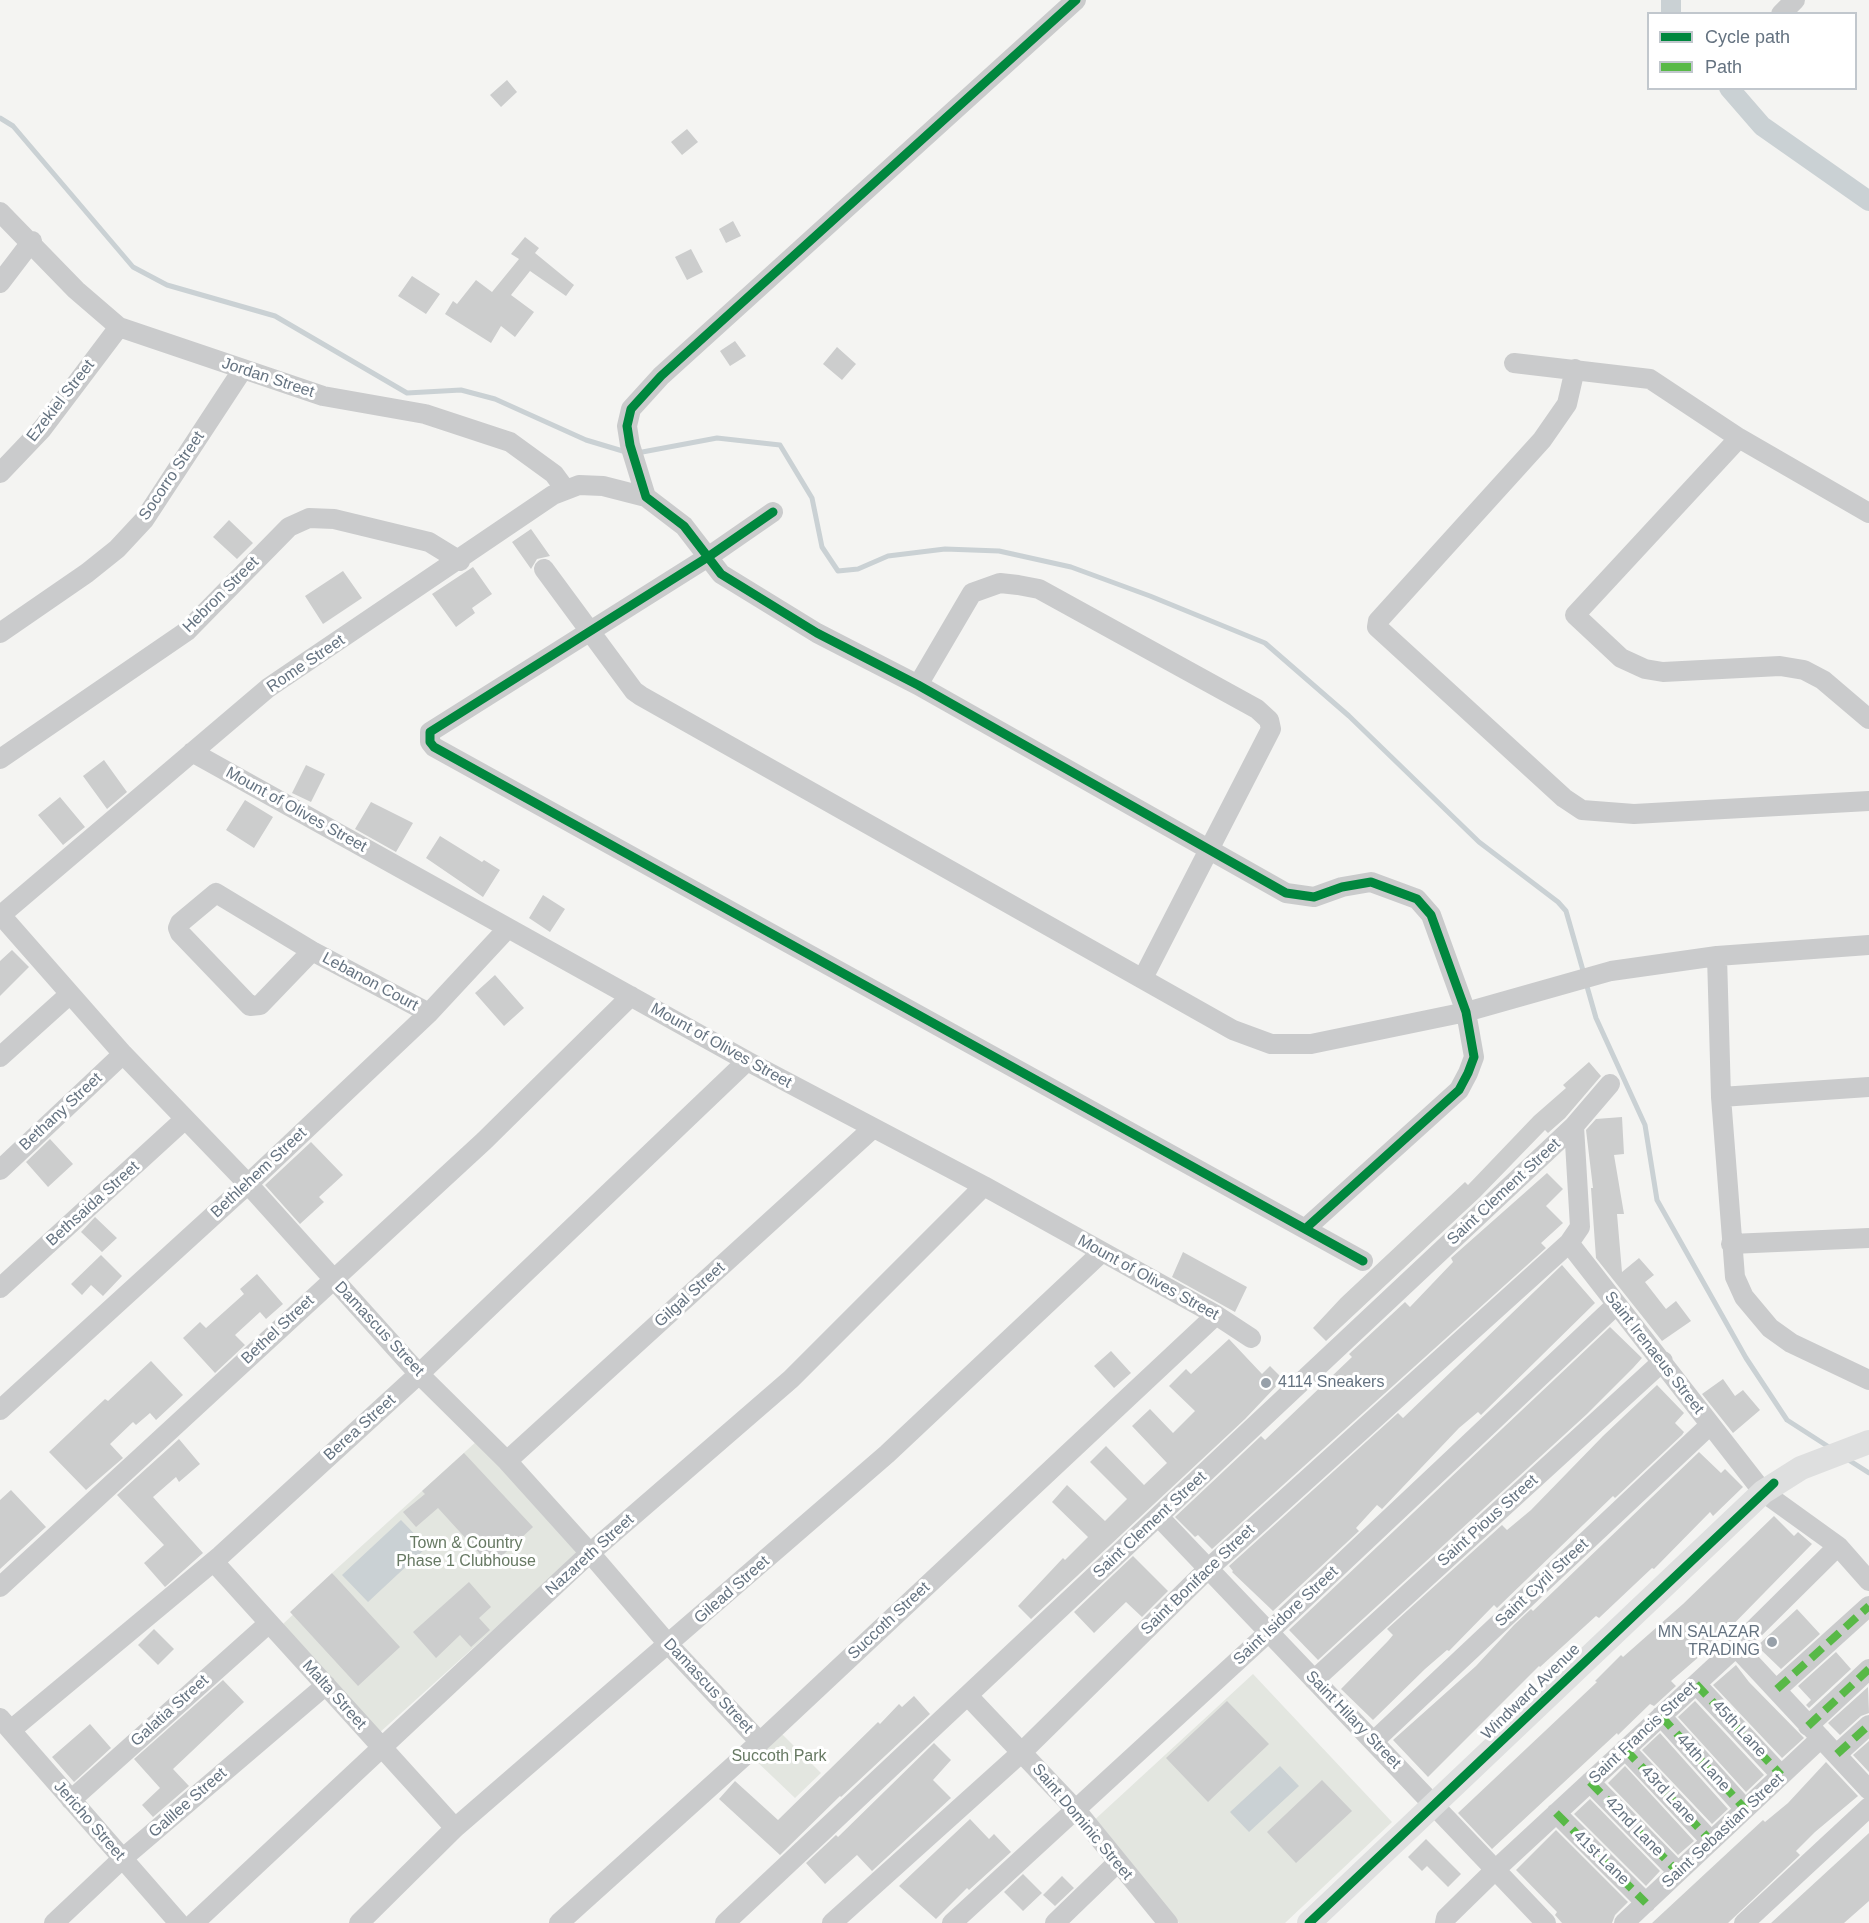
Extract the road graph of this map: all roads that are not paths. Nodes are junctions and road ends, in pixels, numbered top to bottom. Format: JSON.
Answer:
{"nodes":[{"id":1,"x":1076,"y":0,"type":"edge"},
{"id":2,"x":1795,"y":0,"type":"edge"},
{"id":3,"x":1782,"y":12,"type":"edge"},
{"id":4,"x":0,"y":212,"type":"edge"},
{"id":5,"x":32,"y":242,"type":"junction"},
{"id":6,"x":0,"y":282,"type":"edge"},
{"id":7,"x":118,"y":327,"type":"junction"},
{"id":8,"x":1514,"y":363,"type":"dead end"},
{"id":9,"x":243,"y":369,"type":"junction"},
{"id":10,"x":1575,"y":369,"type":"junction"},
{"id":11,"x":1739,"y":438,"type":"junction"},
{"id":12,"x":0,"y":473,"type":"edge"},
{"id":13,"x":565,"y":489,"type":"junction"},
{"id":14,"x":646,"y":497,"type":"junction"},
{"id":15,"x":773,"y":512,"type":"dead end"},
{"id":16,"x":1869,"y":513,"type":"edge"},
{"id":17,"x":708,"y":557,"type":"junction"},
{"id":18,"x":459,"y":561,"type":"junction"},
{"id":19,"x":544,"y":569,"type":"dead end"},
{"id":20,"x":589,"y":632,"type":"junction"},
{"id":21,"x":0,"y":633,"type":"edge"},
{"id":22,"x":918,"y":685,"type":"junction"},
{"id":23,"x":1868,"y":711,"type":"edge"},
{"id":24,"x":192,"y":752,"type":"junction"},
{"id":25,"x":0,"y":759,"type":"edge"},
{"id":26,"x":1869,"y":801,"type":"edge"},
{"id":27,"x":1209,"y":848,"type":"junction"},
{"id":28,"x":0,"y":915,"type":"edge"},
{"id":29,"x":508,"y":928,"type":"junction"},
{"id":30,"x":1869,"y":945,"type":"edge"},
{"id":31,"x":312,"y":951,"type":"junction"},
{"id":32,"x":1717,"y":957,"type":"junction"},
{"id":33,"x":1143,"y":978,"type":"junction"},
{"id":34,"x":70,"y":994,"type":"junction"},
{"id":35,"x":631,"y":996,"type":"junction"},
{"id":36,"x":1466,"y":1012,"type":"junction"},
{"id":37,"x":429,"y":1013,"type":"junction"},
{"id":38,"x":123,"y":1054,"type":"junction"},
{"id":39,"x":0,"y":1057,"type":"edge"},
{"id":40,"x":747,"y":1061,"type":"junction"},
{"id":41,"x":1610,"y":1084,"type":"dead end"},
{"id":42,"x":1869,"y":1087,"type":"edge"},
{"id":43,"x":1721,"y":1097,"type":"junction"},
{"id":44,"x":185,"y":1119,"type":"junction"},
{"id":45,"x":1574,"y":1126,"type":"junction"},
{"id":46,"x":872,"y":1129,"type":"junction"},
{"id":47,"x":0,"y":1170,"type":"edge"},
{"id":48,"x":248,"y":1184,"type":"junction"},
{"id":49,"x":984,"y":1186,"type":"junction"},
{"id":50,"x":1305,"y":1229,"type":"junction"},
{"id":51,"x":1869,"y":1238,"type":"edge"},
{"id":52,"x":1569,"y":1243,"type":"junction"},
{"id":53,"x":1731,"y":1244,"type":"junction"},
{"id":54,"x":1101,"y":1253,"type":"junction"},
{"id":55,"x":1363,"y":1261,"type":"dead end"},
{"id":56,"x":333,"y":1280,"type":"junction"},
{"id":57,"x":0,"y":1288,"type":"edge"},
{"id":58,"x":1616,"y":1305,"type":"junction"},
{"id":59,"x":1216,"y":1315,"type":"junction"},
{"id":60,"x":1251,"y":1338,"type":"dead end"},
{"id":61,"x":1663,"y":1361,"type":"junction"},
{"id":62,"x":419,"y":1374,"type":"junction"},
{"id":63,"x":1869,"y":1380,"type":"edge"},
{"id":64,"x":0,"y":1410,"type":"edge"},
{"id":65,"x":1710,"y":1425,"type":"junction"},
{"id":66,"x":1868,"y":1444,"type":"edge"},
{"id":67,"x":507,"y":1461,"type":"junction"},
{"id":68,"x":1768,"y":1488,"type":"junction"},
{"id":69,"x":1159,"y":1517,"type":"junction"},
{"id":70,"x":1838,"y":1546,"type":"junction"},
{"id":71,"x":591,"y":1553,"type":"junction"},
{"id":72,"x":214,"y":1562,"type":"junction"},
{"id":73,"x":1210,"y":1567,"type":"junction"},
{"id":74,"x":1869,"y":1581,"type":"edge"},
{"id":75,"x":0,"y":1587,"type":"edge"},
{"id":76,"x":1869,"y":1606,"type":"edge"},
{"id":77,"x":269,"y":1623,"type":"junction"},
{"id":78,"x":1270,"y":1632,"type":"junction"},
{"id":79,"x":669,"y":1645,"type":"junction"},
{"id":80,"x":1736,"y":1647,"type":"junction"},
{"id":81,"x":1869,"y":1669,"type":"edge"},
{"id":82,"x":1314,"y":1680,"type":"junction"},
{"id":83,"x":1696,"y":1684,"type":"junction"},
{"id":84,"x":326,"y":1685,"type":"junction"},
{"id":85,"x":1778,"y":1689,"type":"junction"},
{"id":86,"x":969,"y":1697,"type":"junction"},
{"id":87,"x":1661,"y":1716,"type":"junction"},
{"id":88,"x":6,"y":1724,"type":"edge"},
{"id":89,"x":1869,"y":1725,"type":"edge"},
{"id":90,"x":1815,"y":1732,"type":"junction"},
{"id":91,"x":1374,"y":1741,"type":"junction"},
{"id":92,"x":760,"y":1742,"type":"junction"},
{"id":93,"x":381,"y":1747,"type":"junction"},
{"id":94,"x":1625,"y":1749,"type":"junction"},
{"id":95,"x":1022,"y":1752,"type":"junction"},
{"id":96,"x":1837,"y":1754,"type":"junction"},
{"id":97,"x":1781,"y":1775,"type":"junction"},
{"id":98,"x":1590,"y":1782,"type":"junction"},
{"id":99,"x":1869,"y":1790,"type":"edge"},
{"id":100,"x":71,"y":1800,"type":"junction"},
{"id":101,"x":1434,"y":1805,"type":"junction"},
{"id":102,"x":1869,"y":1807,"type":"edge"},
{"id":103,"x":1745,"y":1809,"type":"junction"},
{"id":104,"x":1076,"y":1810,"type":"junction"},
{"id":105,"x":1556,"y":1814,"type":"junction"},
{"id":106,"x":455,"y":1828,"type":"junction"},
{"id":107,"x":1711,"y":1841,"type":"junction"},
{"id":108,"x":122,"y":1859,"type":"junction"},
{"id":109,"x":1117,"y":1863,"type":"junction"},
{"id":110,"x":1495,"y":1870,"type":"junction"},
{"id":111,"x":1678,"y":1872,"type":"junction"},
{"id":112,"x":1647,"y":1903,"type":"junction"},
{"id":113,"x":1445,"y":1921,"type":"edge"},
{"id":114,"x":1165,"y":1922,"type":"edge"},
{"id":115,"x":54,"y":1923,"type":"edge"},
{"id":116,"x":179,"y":1923,"type":"edge"},
{"id":117,"x":194,"y":1923,"type":"edge"},
{"id":118,"x":360,"y":1923,"type":"edge"},
{"id":119,"x":559,"y":1923,"type":"edge"},
{"id":120,"x":726,"y":1923,"type":"edge"},
{"id":121,"x":832,"y":1923,"type":"edge"},
{"id":122,"x":952,"y":1923,"type":"edge"},
{"id":123,"x":1055,"y":1923,"type":"edge"},
{"id":124,"x":1309,"y":1923,"type":"edge"},
{"id":125,"x":1546,"y":1923,"type":"edge"},
{"id":126,"x":1624,"y":1923,"type":"edge"},
{"id":127,"x":1744,"y":1923,"type":"edge"}],
"edges":[{"from":1,"to":14,"type":"street"},
{"from":2,"to":3,"type":"street"},
{"from":4,"to":5,"type":"street","name":"Jordan Street"},
{"from":5,"to":6,"type":"street"},
{"from":5,"to":7,"type":"street","name":"Jordan Street"},
{"from":7,"to":9,"type":"street","name":"Jordan Street"},
{"from":7,"to":12,"type":"street","name":"Ezekiel Street"},
{"from":8,"to":10,"type":"street"},
{"from":9,"to":13,"type":"street","name":"Jordan Street"},
{"from":9,"to":21,"type":"street","name":"Socorro Street"},
{"from":10,"to":11,"type":"street"},
{"from":10,"to":26,"type":"street"},
{"from":11,"to":16,"type":"street"},
{"from":11,"to":23,"type":"street"},
{"from":13,"to":14,"type":"street","name":"Rome Street"},
{"from":13,"to":18,"type":"street","name":"Rome Street"},
{"from":14,"to":17,"type":"street"},
{"from":15,"to":17,"type":"street"},
{"from":17,"to":20,"type":"street"},
{"from":17,"to":22,"type":"street"},
{"from":18,"to":24,"type":"street","name":"Rome Street"},
{"from":18,"to":25,"type":"street","name":"Hebron Street"},
{"from":19,"to":20,"type":"street"},
{"from":20,"to":33,"type":"street"},
{"from":20,"to":50,"type":"street"},
{"from":22,"to":27,"type":"street"},
{"from":22,"to":27,"type":"street"},
{"from":24,"to":28,"type":"street","name":"Rome Street"},
{"from":24,"to":29,"type":"street","name":"Mount of Olives Street"},
{"from":27,"to":33,"type":"street"},
{"from":27,"to":36,"type":"street"},
{"from":28,"to":34,"type":"street","name":"Damascus Street"},
{"from":29,"to":35,"type":"street","name":"Mount of Olives Street"},
{"from":29,"to":37,"type":"street","name":"Bethlehem Street"},
{"from":30,"to":32,"type":"street"},
{"from":31,"to":31,"type":"street","name":"Lebanon Court"},
{"from":31,"to":37,"type":"street","name":"Lebanon Court"},
{"from":32,"to":36,"type":"street"},
{"from":32,"to":43,"type":"street"},
{"from":33,"to":36,"type":"street"},
{"from":34,"to":38,"type":"street","name":"Damascus Street"},
{"from":34,"to":39,"type":"street"},
{"from":35,"to":40,"type":"street","name":"Mount of Olives Street"},
{"from":35,"to":56,"type":"street","name":"Bethel Street"},
{"from":36,"to":50,"type":"street"},
{"from":37,"to":48,"type":"street","name":"Bethlehem Street"},
{"from":38,"to":44,"type":"street","name":"Damascus Street"},
{"from":38,"to":47,"type":"street","name":"Bethany Street"},
{"from":40,"to":46,"type":"street","name":"Mount of Olives Street"},
{"from":40,"to":62,"type":"street","name":"Berea Street"},
{"from":41,"to":45,"type":"street"},
{"from":42,"to":43,"type":"street"},
{"from":43,"to":53,"type":"street"},
{"from":44,"to":48,"type":"street","name":"Damascus Street"},
{"from":44,"to":57,"type":"street","name":"Bethsaida Street"},
{"from":45,"to":52,"type":"street"},
{"from":45,"to":69,"type":"street","name":"Saint Clement Street"},
{"from":46,"to":49,"type":"street","name":"Mount of Olives Street"},
{"from":46,"to":67,"type":"street","name":"Gilgal Street"},
{"from":48,"to":56,"type":"street","name":"Damascus Street"},
{"from":48,"to":64,"type":"street","name":"Bethlehem Street"},
{"from":49,"to":54,"type":"street","name":"Mount of Olives Street"},
{"from":49,"to":71,"type":"street","name":"Nazareth Street"},
{"from":50,"to":55,"type":"street"},
{"from":51,"to":53,"type":"street"},
{"from":52,"to":58,"type":"street","name":"Saint Irenaeus Street"},
{"from":52,"to":73,"type":"street","name":"Saint Boniface Street"},
{"from":53,"to":63,"type":"street"},
{"from":54,"to":59,"type":"street","name":"Mount of Olives Street"},
{"from":54,"to":79,"type":"street","name":"Gilead Street"},
{"from":56,"to":62,"type":"street","name":"Damascus Street"},
{"from":56,"to":75,"type":"street","name":"Bethel Street"},
{"from":58,"to":61,"type":"street","name":"Saint Irenaeus Street"},
{"from":58,"to":78,"type":"street","name":"Saint Isidore Street"},
{"from":59,"to":60,"type":"street","name":"Mount of Olives Street"},
{"from":59,"to":92,"type":"street","name":"Succoth Street"},
{"from":61,"to":65,"type":"street","name":"Saint Irenaeus Street"},
{"from":61,"to":82,"type":"street","name":"Saint Pious Street"},
{"from":62,"to":67,"type":"street","name":"Damascus Street"},
{"from":62,"to":72,"type":"street","name":"Berea Street"},
{"from":65,"to":68,"type":"street","name":"Saint Irenaeus Street"},
{"from":65,"to":91,"type":"street","name":"Saint Cyril Street"},
{"from":66,"to":68,"type":"main road","name":"Windward Avenue"},
{"from":67,"to":71,"type":"street","name":"Damascus Street"},
{"from":68,"to":70,"type":"street","name":"Saint Irenaeus Street"},
{"from":68,"to":101,"type":"main road","name":"Windward Avenue"},
{"from":69,"to":73,"type":"street","name":"Saint Hilary Street"},
{"from":69,"to":86,"type":"street","name":"Saint Clement Street"},
{"from":70,"to":74,"type":"street","name":"Saint Irenaeus Street"},
{"from":70,"to":80,"type":"street","name":"Saint Francis Street"},
{"from":71,"to":79,"type":"street","name":"Damascus Street"},
{"from":71,"to":93,"type":"street","name":"Nazareth Street"},
{"from":72,"to":77,"type":"street","name":"Malta Street"},
{"from":72,"to":88,"type":"street","name":"Berea Street"},
{"from":73,"to":78,"type":"street","name":"Saint Hilary Street"},
{"from":73,"to":95,"type":"street","name":"Saint Boniface Street"},
{"from":76,"to":85,"type":"street"},
{"from":77,"to":84,"type":"street","name":"Malta Street"},
{"from":77,"to":100,"type":"street","name":"Galatia Street"},
{"from":78,"to":82,"type":"street","name":"Saint Hilary Street"},
{"from":78,"to":104,"type":"street","name":"Saint Isidore Street"},
{"from":79,"to":92,"type":"street","name":"Damascus Street"},
{"from":79,"to":106,"type":"street","name":"Gilead Street"},
{"from":80,"to":83,"type":"street","name":"Saint Francis Street"},
{"from":80,"to":85,"type":"street"},
{"from":81,"to":90,"type":"street","name":"Saint Sebastian Street"},
{"from":82,"to":91,"type":"street","name":"Saint Hilary Street"},
{"from":83,"to":87,"type":"street","name":"Saint Francis Street"},
{"from":83,"to":97,"type":"street","name":"45th Lane"},
{"from":84,"to":93,"type":"street","name":"Malta Street"},
{"from":84,"to":108,"type":"street","name":"Galilee Street"},
{"from":85,"to":90,"type":"street"},
{"from":86,"to":95,"type":"street","name":"Saint Dominic Street"},
{"from":86,"to":120,"type":"street","name":"Saint Clement Street"},
{"from":87,"to":94,"type":"street","name":"Saint Francis Street"},
{"from":87,"to":103,"type":"street","name":"44th Lane"},
{"from":88,"to":100,"type":"street","name":"Jericho Street"},
{"from":89,"to":96,"type":"street"},
{"from":90,"to":96,"type":"street"},
{"from":90,"to":97,"type":"street","name":"Saint Sebastian Street"},
{"from":91,"to":101,"type":"street","name":"Saint Hilary Street"},
{"from":92,"to":119,"type":"street","name":"Succoth Street"},
{"from":93,"to":106,"type":"street","name":"Malta Street"},
{"from":93,"to":117,"type":"street","name":"Nazareth Street"},
{"from":94,"to":98,"type":"street","name":"Saint Francis Street"},
{"from":94,"to":107,"type":"street","name":"43rd Lane"},
{"from":95,"to":104,"type":"street","name":"Saint Dominic Street"},
{"from":95,"to":121,"type":"street","name":"Saint Boniface Street"},
{"from":96,"to":99,"type":"street"},
{"from":97,"to":103,"type":"street","name":"Saint Sebastian Street"},
{"from":98,"to":105,"type":"street","name":"Saint Francis Street"},
{"from":98,"to":111,"type":"street","name":"42nd Lane"},
{"from":100,"to":108,"type":"street","name":"Jericho Street"},
{"from":101,"to":110,"type":"street","name":"Saint Hilary Street"},
{"from":101,"to":124,"type":"main road","name":"Windward Avenue"},
{"from":102,"to":127,"type":"street"},
{"from":103,"to":107,"type":"street","name":"Saint Sebastian Street"},
{"from":104,"to":109,"type":"street","name":"Saint Dominic Street"},
{"from":104,"to":122,"type":"street","name":"Saint Isidore Street"},
{"from":105,"to":110,"type":"street","name":"Saint Francis Street"},
{"from":105,"to":112,"type":"street","name":"41st Lane"},
{"from":106,"to":118,"type":"street","name":"Gilead Street"},
{"from":107,"to":111,"type":"street","name":"Saint Sebastian Street"},
{"from":108,"to":115,"type":"street","name":"Galilee Street"},
{"from":108,"to":116,"type":"street","name":"Jericho Street"},
{"from":109,"to":114,"type":"street","name":"Saint Dominic Street"},
{"from":109,"to":123,"type":"street"},
{"from":110,"to":113,"type":"street","name":"Saint Francis Street"},
{"from":110,"to":125,"type":"street","name":"Saint Hilary Street"},
{"from":111,"to":112,"type":"street","name":"Saint Sebastian Street"},
{"from":112,"to":126,"type":"street","name":"Saint Sebastian Street"}]}
